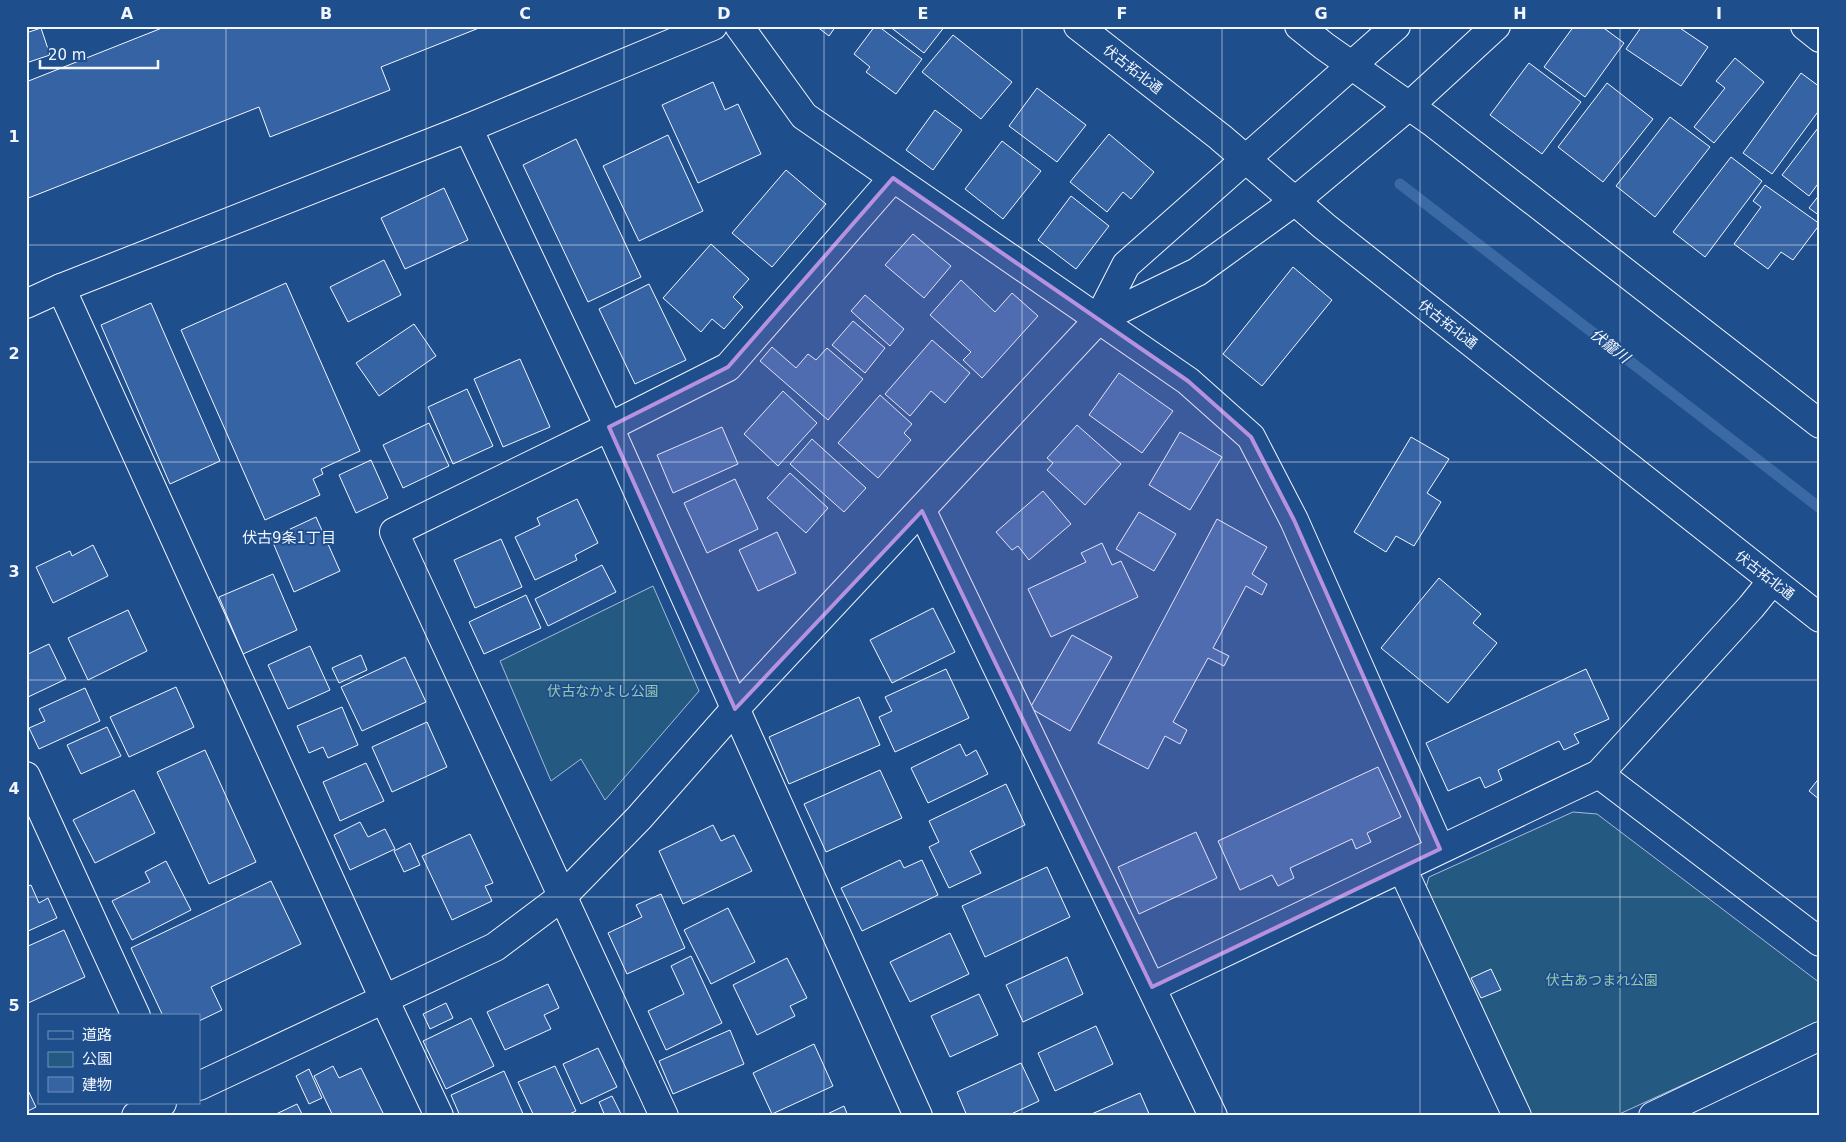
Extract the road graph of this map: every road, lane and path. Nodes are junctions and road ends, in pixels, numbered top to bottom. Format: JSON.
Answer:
{"nodes":[{"id":1,"x":713,"y":26,"type":"edge"},
{"id":2,"x":739,"y":26,"type":"edge"},
{"id":3,"x":1078,"y":26,"type":"edge"},
{"id":4,"x":1299,"y":26,"type":"edge"},
{"id":5,"x":1396,"y":26,"type":"edge"},
{"id":6,"x":1496,"y":26,"type":"edge"},
{"id":7,"x":1805,"y":26,"type":"edge"},
{"id":8,"x":1820,"y":38,"type":"edge"},
{"id":9,"x":1352,"y":65,"type":"junction"},
{"id":10,"x":1409,"y":106,"type":"junction"},
{"id":11,"x":468,"y":128,"type":"junction"},
{"id":12,"x":1245,"y":158,"type":"junction"},
{"id":13,"x":893,"y":178,"type":"junction"},
{"id":14,"x":1295,"y":202,"type":"junction"},
{"id":15,"x":62,"y":288,"type":"junction"},
{"id":16,"x":26,"y":304,"type":"edge"},
{"id":17,"x":1098,"y":320,"type":"junction"},
{"id":18,"x":1820,"y":424,"type":"edge"},
{"id":19,"x":609,"y":427,"type":"junction"},
{"id":20,"x":922,"y":511,"type":"junction"},
{"id":21,"x":1772,"y":581,"type":"junction"},
{"id":22,"x":1820,"y":618,"type":"edge"},
{"id":23,"x":735,"y":709,"type":"junction"},
{"id":24,"x":1599,"y":774,"type":"junction"},
{"id":25,"x":26,"y":776,"type":"edge"},
{"id":26,"x":1440,"y":849,"type":"junction"},
{"id":27,"x":1402,"y":868,"type":"junction"},
{"id":28,"x":563,"y":896,"type":"junction"},
{"id":29,"x":1820,"y":942,"type":"edge"},
{"id":30,"x":1152,"y":987,"type":"junction"},
{"id":31,"x":384,"y":999,"type":"junction"},
{"id":32,"x":135,"y":1014,"type":"edge"},
{"id":33,"x":1820,"y":1036,"type":"edge"},
{"id":34,"x":200,"y":1086,"type":"edge"},
{"id":35,"x":160,"y":1104,"type":"edge"},
{"id":36,"x":176,"y":1104,"type":"edge"},
{"id":37,"x":136,"y":1116,"type":"edge"},
{"id":38,"x":182,"y":1116,"type":"edge"},
{"id":39,"x":439,"y":1116,"type":"edge"},
{"id":40,"x":664,"y":1116,"type":"edge"},
{"id":41,"x":918,"y":1116,"type":"edge"},
{"id":42,"x":1213,"y":1116,"type":"edge"},
{"id":43,"x":1518,"y":1116,"type":"edge"},
{"id":44,"x":1653,"y":1116,"type":"edge"}],
"edges":[{"from":1,"to":11,"type":"street"},
{"from":2,"to":13,"type":"street"},
{"from":3,"to":12,"type":"street","name":"伏古拓北通"},
{"from":4,"to":9,"type":"street"},
{"from":5,"to":9,"type":"street"},
{"from":6,"to":10,"type":"street"},
{"from":7,"to":8,"type":"street"},
{"from":9,"to":10,"type":"street"},
{"from":9,"to":12,"type":"street"},
{"from":10,"to":14,"type":"street"},
{"from":10,"to":18,"type":"street"},
{"from":11,"to":15,"type":"street"},
{"from":11,"to":19,"type":"street"},
{"from":12,"to":14,"type":"street","name":"伏古拓北通"},
{"from":12,"to":17,"type":"street"},
{"from":13,"to":17,"type":"street"},
{"from":13,"to":19,"type":"street"},
{"from":14,"to":17,"type":"street"},
{"from":14,"to":21,"type":"street","name":"伏古拓北通"},
{"from":15,"to":16,"type":"street"},
{"from":15,"to":31,"type":"street"},
{"from":17,"to":20,"type":"street"},
{"from":17,"to":26,"type":"street"},
{"from":19,"to":23,"type":"street"},
{"from":19,"to":28,"type":"street"},
{"from":20,"to":23,"type":"street"},
{"from":20,"to":30,"type":"street"},
{"from":21,"to":22,"type":"street","name":"伏古拓北通"},
{"from":21,"to":24,"type":"street"},
{"from":23,"to":28,"type":"street"},
{"from":23,"to":41,"type":"street"},
{"from":24,"to":26,"type":"street"},
{"from":24,"to":29,"type":"street"},
{"from":25,"to":32,"type":"street"},
{"from":26,"to":27,"type":"street"},
{"from":27,"to":30,"type":"street"},
{"from":27,"to":43,"type":"street"},
{"from":28,"to":31,"type":"street"},
{"from":28,"to":40,"type":"street"},
{"from":30,"to":42,"type":"street"},
{"from":31,"to":34,"type":"street"},
{"from":31,"to":39,"type":"street"},
{"from":33,"to":44,"type":"street"},
{"from":35,"to":37,"type":"street"},
{"from":36,"to":38,"type":"street"}]}
